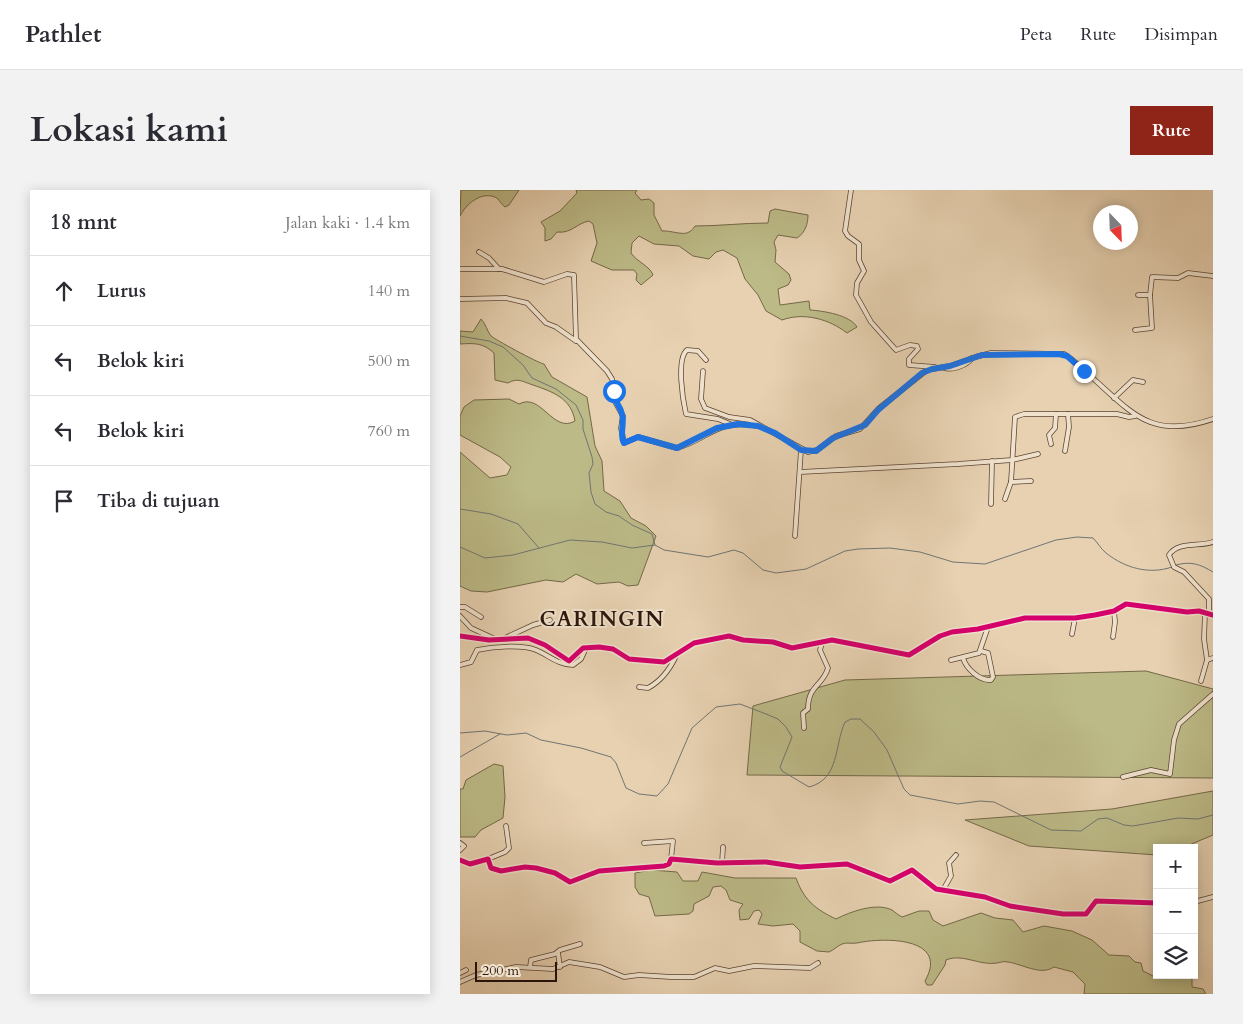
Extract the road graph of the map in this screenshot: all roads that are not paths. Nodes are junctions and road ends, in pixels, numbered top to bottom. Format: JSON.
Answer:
{"nodes":[{"id":1,"x":851,"y":190,"type":"edge"},
{"id":2,"x":479,"y":252,"type":"dead end"},
{"id":3,"x":460,"y":268,"type":"edge"},
{"id":4,"x":499,"y":269,"type":"junction"},
{"id":5,"x":1213,"y":276,"type":"edge"},
{"id":6,"x":1150,"y":295,"type":"junction"},
{"id":7,"x":1138,"y":296,"type":"dead end"},
{"id":8,"x":460,"y":299,"type":"edge"},
{"id":9,"x":1135,"y":330,"type":"dead end"},
{"id":10,"x":576,"y":341,"type":"junction"},
{"id":11,"x":706,"y":360,"type":"dead end"},
{"id":12,"x":942,"y":368,"type":"junction"},
{"id":13,"x":703,"y":371,"type":"dead end"},
{"id":14,"x":1143,"y":382,"type":"dead end"},
{"id":15,"x":1114,"y":398,"type":"junction"},
{"id":16,"x":1056,"y":414,"type":"junction"},
{"id":17,"x":1068,"y":414,"type":"junction"},
{"id":18,"x":1135,"y":416,"type":"junction"},
{"id":19,"x":1213,"y":418,"type":"edge"},
{"id":20,"x":730,"y":424,"type":"junction"},
{"id":21,"x":758,"y":426,"type":"junction"},
{"id":22,"x":1050,"y":444,"type":"dead end"},
{"id":23,"x":801,"y":450,"type":"junction"},
{"id":24,"x":1064,"y":451,"type":"dead end"},
{"id":25,"x":1038,"y":454,"type":"dead end"},
{"id":26,"x":1012,"y":460,"type":"junction"},
{"id":27,"x":992,"y":462,"type":"junction"},
{"id":28,"x":800,"y":472,"type":"junction"},
{"id":29,"x":1031,"y":481,"type":"dead end"},
{"id":30,"x":1011,"y":482,"type":"junction"},
{"id":31,"x":1006,"y":499,"type":"dead end"},
{"id":32,"x":991,"y":504,"type":"dead end"},
{"id":33,"x":795,"y":536,"type":"dead end"},
{"id":34,"x":1213,"y":542,"type":"edge"},
{"id":35,"x":460,"y":607,"type":"edge"},
{"id":36,"x":1114,"y":611,"type":"junction"},
{"id":37,"x":1209,"y":614,"type":"edge"},
{"id":38,"x":460,"y":616,"type":"edge"},
{"id":39,"x":481,"y":617,"type":"dead end"},
{"id":40,"x":1075,"y":618,"type":"junction"},
{"id":41,"x":550,"y":620,"type":"dead end"},
{"id":42,"x":988,"y":627,"type":"junction"},
{"id":43,"x":1072,"y":634,"type":"dead end"},
{"id":44,"x":460,"y":636,"type":"edge"},
{"id":45,"x":1113,"y":637,"type":"dead end"},
{"id":46,"x":505,"y":638,"type":"junction"},
{"id":47,"x":495,"y":639,"type":"junction"},
{"id":48,"x":822,"y":642,"type":"junction"},
{"id":49,"x":586,"y":648,"type":"junction"},
{"id":50,"x":981,"y":651,"type":"junction"},
{"id":51,"x":676,"y":656,"type":"junction"},
{"id":52,"x":963,"y":658,"type":"junction"},
{"id":53,"x":1213,"y":658,"type":"edge"},
{"id":54,"x":951,"y":660,"type":"dead end"},
{"id":55,"x":1207,"y":660,"type":"junction"},
{"id":56,"x":460,"y":665,"type":"edge"},
{"id":57,"x":1201,"y":681,"type":"dead end"},
{"id":58,"x":639,"y":687,"type":"dead end"},
{"id":59,"x":1213,"y":694,"type":"edge"},
{"id":60,"x":804,"y":728,"type":"dead end"},
{"id":61,"x":1124,"y":777,"type":"dead end"},
{"id":62,"x":506,"y":826,"type":"dead end"},
{"id":63,"x":460,"y":843,"type":"edge"},
{"id":64,"x":644,"y":843,"type":"dead end"},
{"id":65,"x":722,"y":847,"type":"dead end"},
{"id":66,"x":460,"y":850,"type":"edge"},
{"id":67,"x":956,"y":855,"type":"dead end"},
{"id":68,"x":488,"y":859,"type":"junction"},
{"id":69,"x":671,"y":859,"type":"junction"},
{"id":70,"x":460,"y":860,"type":"edge"},
{"id":71,"x":722,"y":862,"type":"junction"},
{"id":72,"x":943,"y":890,"type":"junction"},
{"id":73,"x":1213,"y":897,"type":"edge"},
{"id":74,"x":1198,"y":901,"type":"edge"},
{"id":75,"x":1153,"y":904,"type":"edge"},
{"id":76,"x":580,"y":944,"type":"dead end"},
{"id":77,"x":558,"y":953,"type":"junction"},
{"id":78,"x":818,"y":963,"type":"dead end"},
{"id":79,"x":530,"y":967,"type":"junction"},
{"id":80,"x":560,"y":967,"type":"junction"},
{"id":81,"x":466,"y":970,"type":"dead end"},
{"id":82,"x":460,"y":973,"type":"edge"},
{"id":83,"x":460,"y":982,"type":"edge"}],
"edges":[{"from":1,"to":12,"type":"street"},
{"from":2,"to":4,"type":"street"},
{"from":3,"to":4,"type":"street"},
{"from":4,"to":10,"type":"street"},
{"from":5,"to":6,"type":"street"},
{"from":6,"to":7,"type":"street"},
{"from":6,"to":9,"type":"street"},
{"from":8,"to":10,"type":"street"},
{"from":10,"to":20,"type":"street"},
{"from":11,"to":20,"type":"street"},
{"from":12,"to":15,"type":"street"},
{"from":12,"to":23,"type":"street"},
{"from":13,"to":21,"type":"street"},
{"from":14,"to":15,"type":"street"},
{"from":15,"to":18,"type":"street"},
{"from":16,"to":17,"type":"street"},
{"from":16,"to":22,"type":"street"},
{"from":16,"to":26,"type":"street"},
{"from":17,"to":18,"type":"street"},
{"from":17,"to":24,"type":"street"},
{"from":18,"to":19,"type":"street"},
{"from":20,"to":21,"type":"street"},
{"from":21,"to":23,"type":"street"},
{"from":23,"to":28,"type":"street"},
{"from":25,"to":26,"type":"street"},
{"from":26,"to":27,"type":"street"},
{"from":26,"to":30,"type":"street"},
{"from":27,"to":28,"type":"street"},
{"from":27,"to":32,"type":"street"},
{"from":28,"to":33,"type":"street"},
{"from":29,"to":30,"type":"street"},
{"from":30,"to":31,"type":"street"},
{"from":34,"to":37,"type":"street"},
{"from":35,"to":39,"type":"street"},
{"from":36,"to":37,"type":"street"},
{"from":36,"to":40,"type":"street"},
{"from":36,"to":45,"type":"street"},
{"from":37,"to":55,"type":"street"},
{"from":38,"to":47,"type":"street"},
{"from":40,"to":42,"type":"street"},
{"from":40,"to":43,"type":"street"},
{"from":41,"to":46,"type":"street"},
{"from":42,"to":48,"type":"street"},
{"from":42,"to":50,"type":"street"},
{"from":44,"to":47,"type":"street"},
{"from":46,"to":47,"type":"street"},
{"from":46,"to":49,"type":"street"},
{"from":48,"to":51,"type":"street"},
{"from":48,"to":60,"type":"street"},
{"from":49,"to":51,"type":"street"},
{"from":49,"to":56,"type":"street"},
{"from":50,"to":52,"type":"street"},
{"from":50,"to":52,"type":"street"},
{"from":51,"to":58,"type":"street"},
{"from":52,"to":54,"type":"street"},
{"from":53,"to":55,"type":"street"},
{"from":55,"to":57,"type":"street"},
{"from":59,"to":61,"type":"street"},
{"from":62,"to":68,"type":"street"},
{"from":63,"to":66,"type":"street"},
{"from":64,"to":69,"type":"street"},
{"from":65,"to":71,"type":"street"},
{"from":67,"to":72,"type":"street"},
{"from":68,"to":69,"type":"street"},
{"from":68,"to":70,"type":"street"},
{"from":69,"to":71,"type":"street"},
{"from":71,"to":72,"type":"street"},
{"from":72,"to":75,"type":"street"},
{"from":73,"to":74,"type":"street"},
{"from":76,"to":77,"type":"street"},
{"from":77,"to":79,"type":"street"},
{"from":77,"to":80,"type":"street"},
{"from":78,"to":80,"type":"street"},
{"from":79,"to":80,"type":"street"},
{"from":79,"to":83,"type":"street"},
{"from":81,"to":82,"type":"street"}]}
